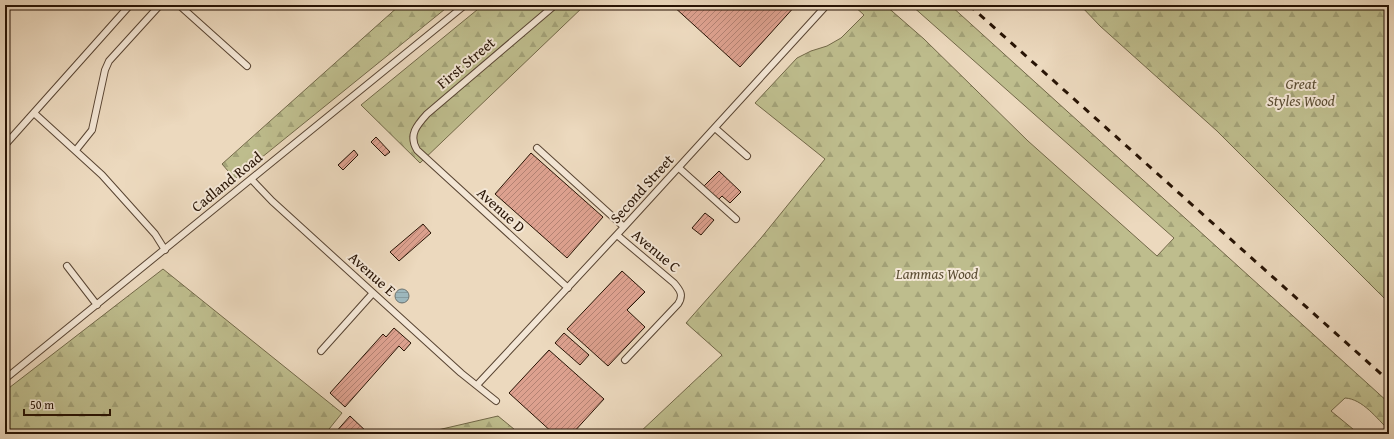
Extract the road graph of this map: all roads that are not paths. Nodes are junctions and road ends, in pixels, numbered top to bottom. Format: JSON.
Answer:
{"nodes":[{"id":1,"x":130,"y":5,"type":"edge"},
{"id":2,"x":160,"y":5,"type":"edge"},
{"id":3,"x":179,"y":5,"type":"edge"},
{"id":4,"x":465,"y":5,"type":"edge"},
{"id":5,"x":555,"y":5,"type":"edge"},
{"id":6,"x":824,"y":8,"type":"dead end"},
{"id":7,"x":248,"y":66,"type":"dead end"},
{"id":8,"x":34,"y":113,"type":"junction"},
{"id":9,"x":715,"y":128,"type":"junction"},
{"id":10,"x":5,"y":145,"type":"edge"},
{"id":11,"x":537,"y":148,"type":"dead end"},
{"id":12,"x":76,"y":150,"type":"junction"},
{"id":13,"x":416,"y":150,"type":"joint"},
{"id":14,"x":747,"y":156,"type":"dead end"},
{"id":15,"x":679,"y":168,"type":"junction"},
{"id":16,"x":252,"y":180,"type":"junction"},
{"id":17,"x":736,"y":219,"type":"dead end"},
{"id":18,"x":624,"y":228,"type":"junction"},
{"id":19,"x":617,"y":235,"type":"junction"},
{"id":20,"x":165,"y":250,"type":"junction"},
{"id":21,"x":67,"y":266,"type":"dead end"},
{"id":22,"x":568,"y":288,"type":"junction"},
{"id":23,"x":373,"y":293,"type":"junction"},
{"id":24,"x":97,"y":305,"type":"junction"},
{"id":25,"x":321,"y":351,"type":"dead end"},
{"id":26,"x":625,"y":360,"type":"dead end"},
{"id":27,"x":5,"y":380,"type":"edge"},
{"id":28,"x":477,"y":385,"type":"junction"},
{"id":29,"x":496,"y":401,"type":"dead end"}],
"edges":[{"from":1,"to":8,"type":"lane"},
{"from":2,"to":12,"type":"lane"},
{"from":3,"to":7,"type":"lane"},
{"from":4,"to":16,"type":"lane","name":"Cadland Road"},
{"from":5,"to":13,"type":"lane","name":"First Street"},
{"from":6,"to":9,"type":"lane","name":"Second Street"},
{"from":8,"to":10,"type":"lane"},
{"from":8,"to":12,"type":"lane"},
{"from":9,"to":14,"type":"lane"},
{"from":9,"to":15,"type":"lane","name":"Second Street"},
{"from":11,"to":18,"type":"lane","name":"Avenue C"},
{"from":12,"to":20,"type":"lane"},
{"from":13,"to":22,"type":"lane","name":"Avenue D"},
{"from":15,"to":17,"type":"lane"},
{"from":15,"to":18,"type":"lane","name":"Second Street"},
{"from":16,"to":20,"type":"lane","name":"Cadland Road"},
{"from":16,"to":23,"type":"lane","name":"Avenue E"},
{"from":18,"to":19,"type":"lane","name":"Second Street"},
{"from":19,"to":22,"type":"lane","name":"Second Street"},
{"from":19,"to":26,"type":"lane","name":"Avenue C"},
{"from":20,"to":24,"type":"lane","name":"Cadland Road"},
{"from":21,"to":24,"type":"lane"},
{"from":22,"to":28,"type":"lane","name":"Second Street"},
{"from":23,"to":25,"type":"lane"},
{"from":23,"to":28,"type":"lane","name":"Avenue E"},
{"from":24,"to":27,"type":"lane","name":"Cadland Road"},
{"from":28,"to":29,"type":"lane","name":"Avenue E"}]}
